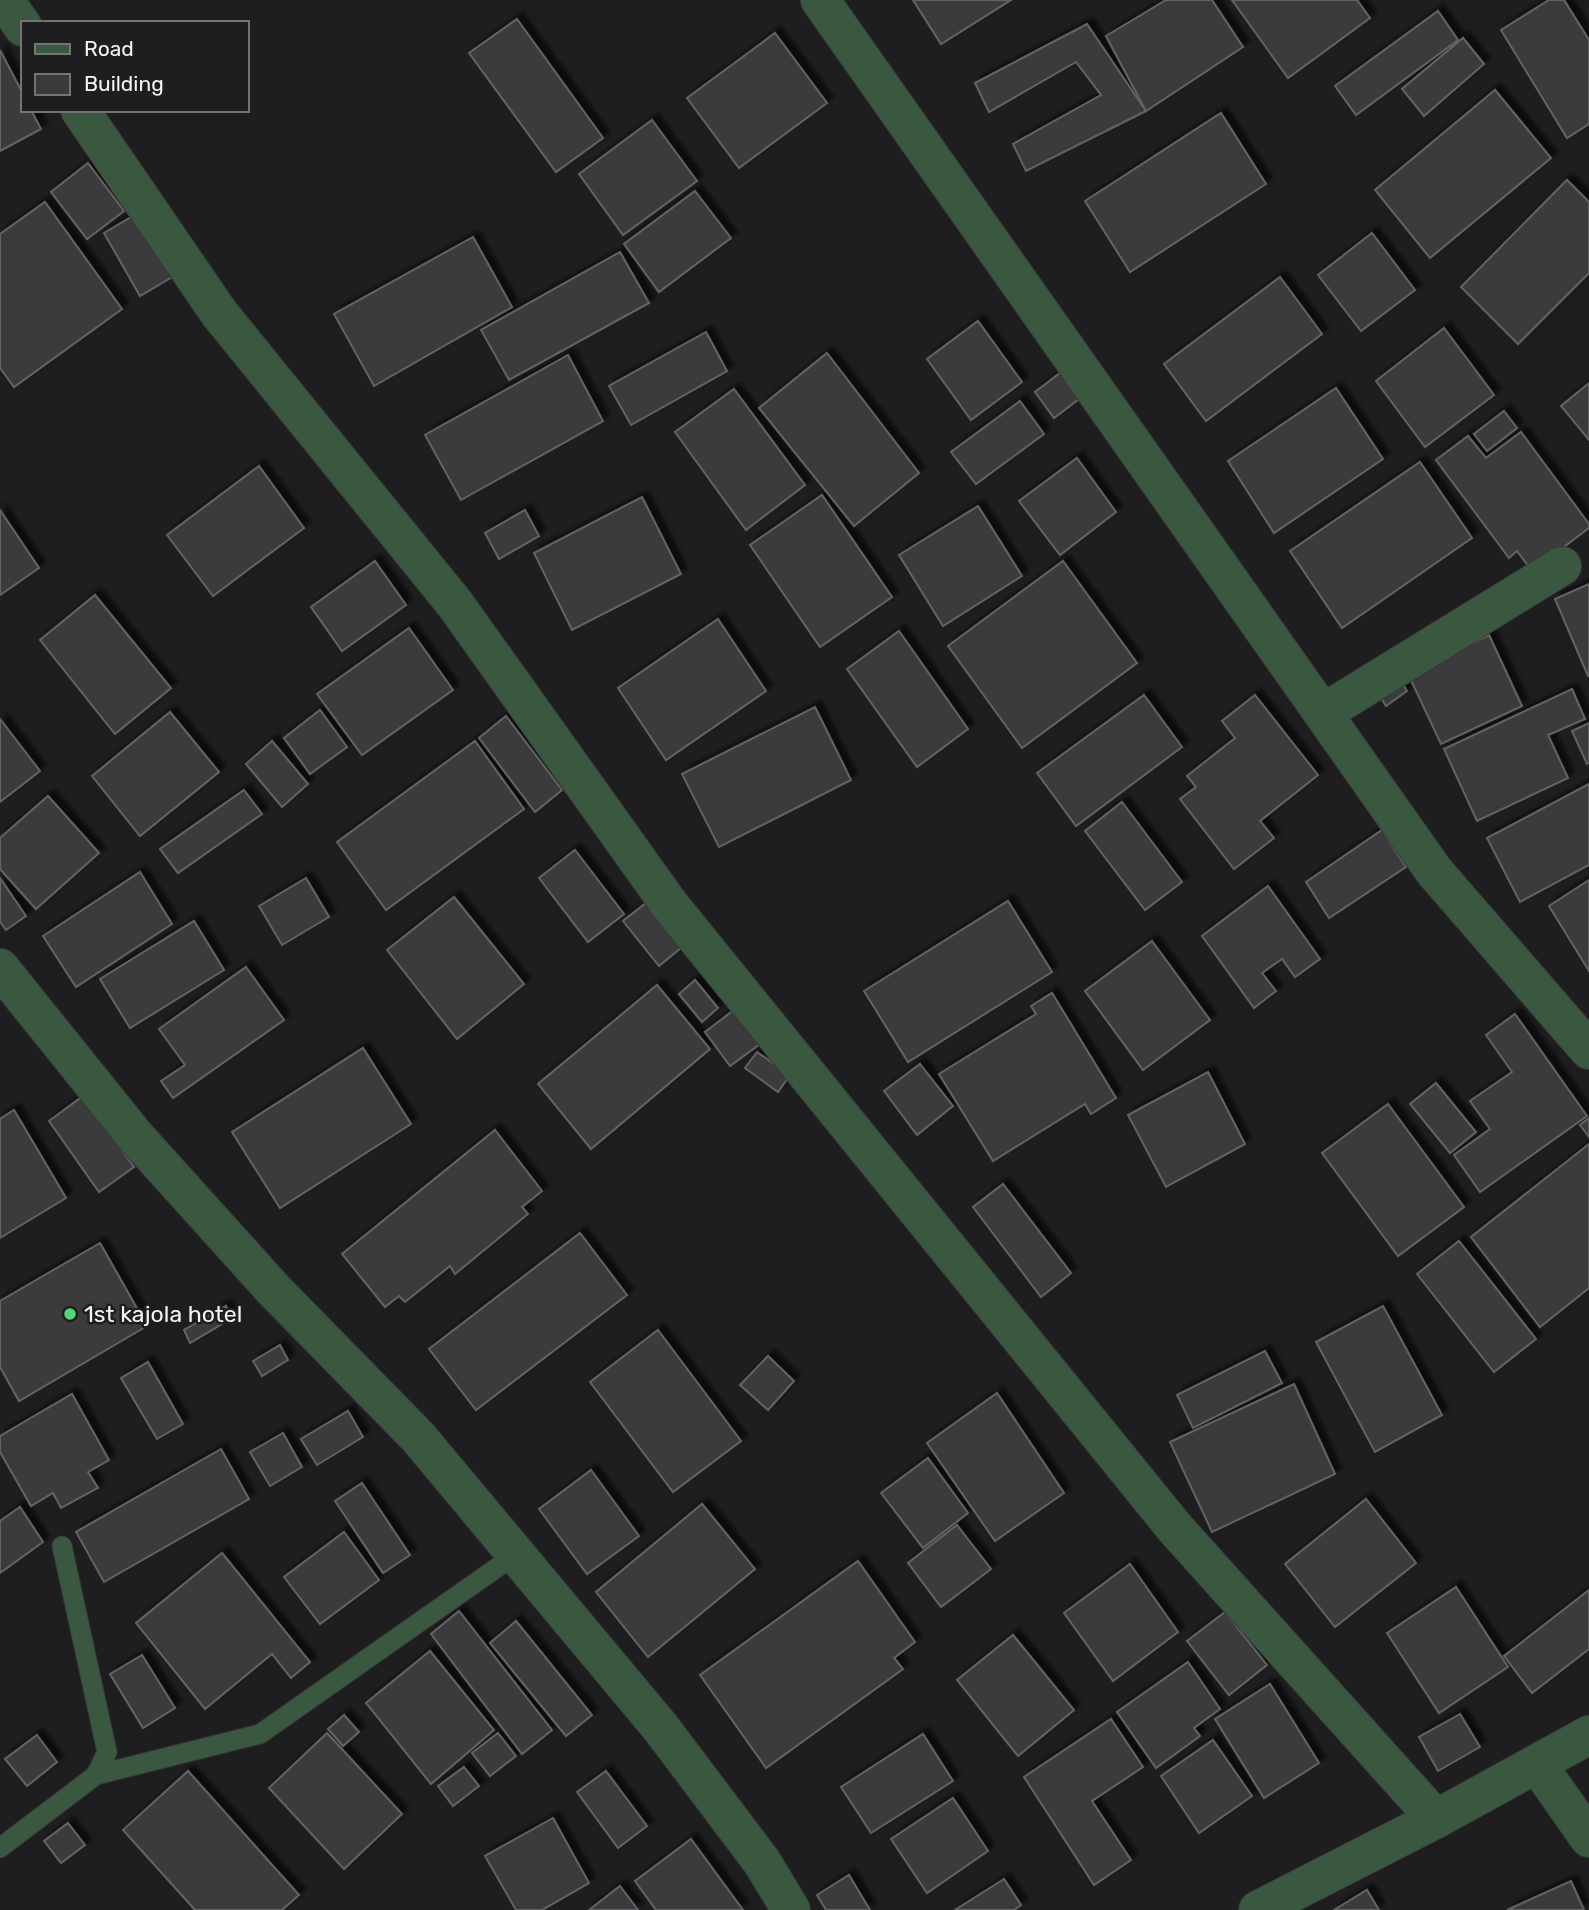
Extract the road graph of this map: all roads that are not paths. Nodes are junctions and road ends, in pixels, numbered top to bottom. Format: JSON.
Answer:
{"nodes":[{"id":1,"x":821,"y":0,"type":"edge"},
{"id":2,"x":81,"y":112,"type":"edge"},
{"id":3,"x":1562,"y":566,"type":"dead end"},
{"id":4,"x":1323,"y":713,"type":"junction"},
{"id":5,"x":0,"y":968,"type":"edge"},
{"id":6,"x":1589,"y":1050,"type":"edge"},
{"id":7,"x":62,"y":1546,"type":"dead end"},
{"id":8,"x":515,"y":1555,"type":"junction"},
{"id":9,"x":1589,"y":1735,"type":"edge"},
{"id":10,"x":1537,"y":1764,"type":"junction"},
{"id":11,"x":96,"y":1775,"type":"junction"},
{"id":12,"x":1436,"y":1819,"type":"junction"},
{"id":13,"x":1589,"y":1838,"type":"edge"},
{"id":14,"x":0,"y":1848,"type":"edge"},
{"id":15,"x":791,"y":1910,"type":"edge"},
{"id":16,"x":1258,"y":1910,"type":"edge"}],
"edges":[{"from":1,"to":4,"type":"street"},
{"from":2,"to":12,"type":"street"},
{"from":3,"to":4,"type":"street"},
{"from":4,"to":6,"type":"street"},
{"from":5,"to":8,"type":"street"},
{"from":7,"to":11,"type":"lane"},
{"from":8,"to":11,"type":"lane"},
{"from":8,"to":15,"type":"street"},
{"from":9,"to":10,"type":"street"},
{"from":10,"to":12,"type":"street"},
{"from":10,"to":13,"type":"street"},
{"from":11,"to":14,"type":"lane"},
{"from":12,"to":16,"type":"street"}]}
